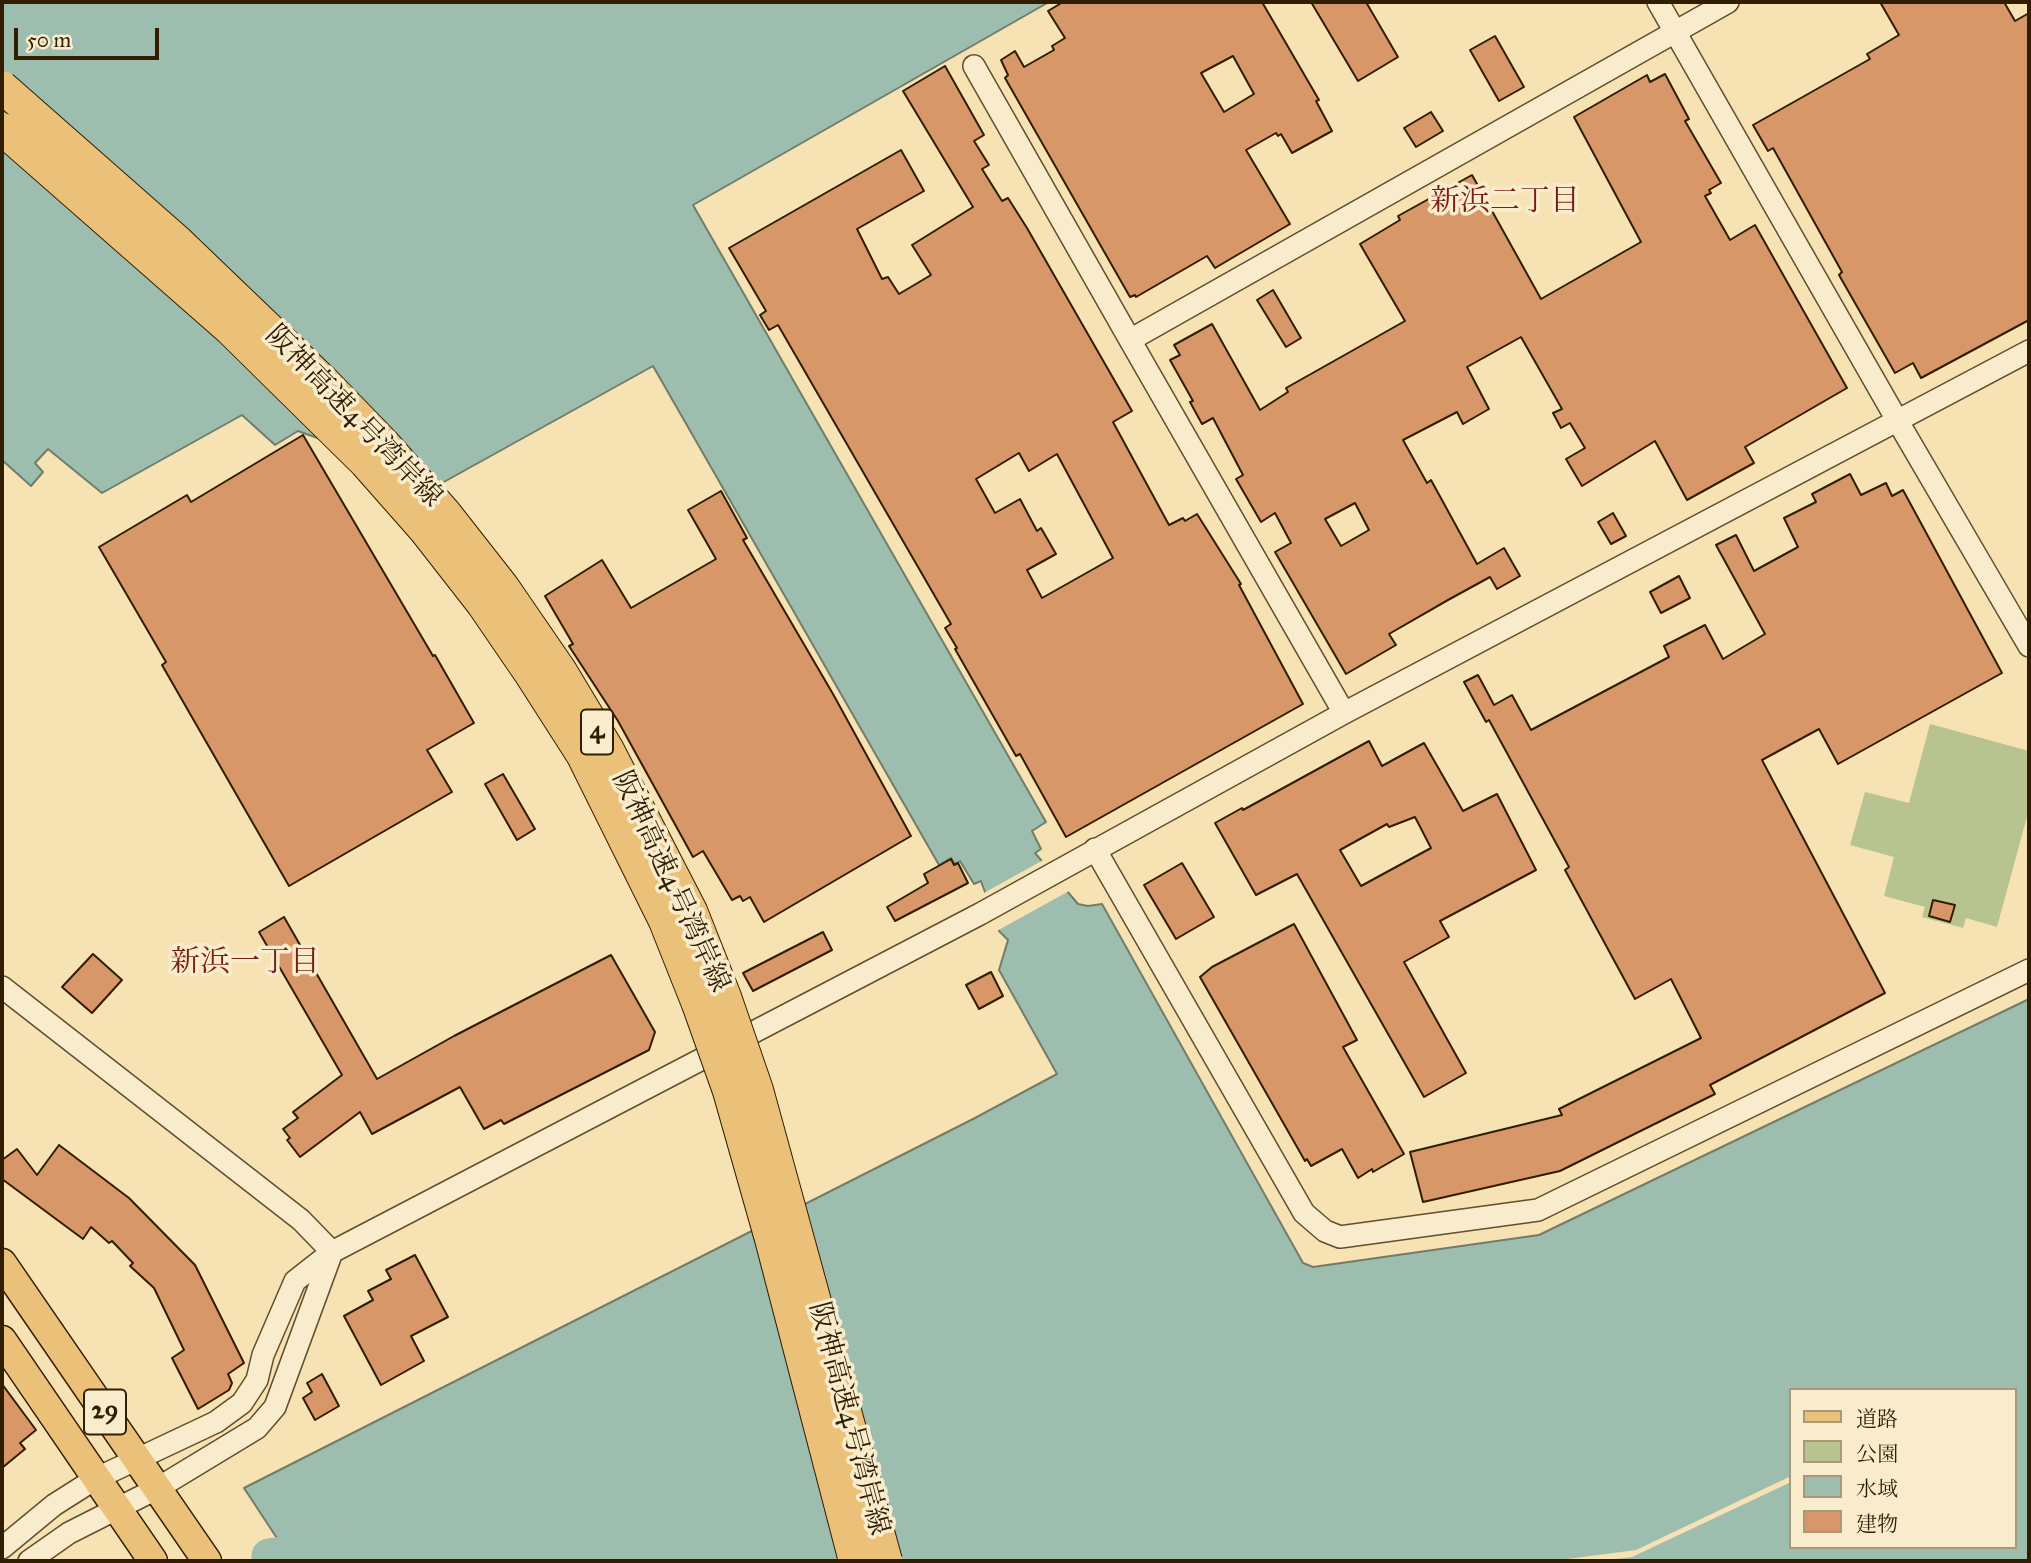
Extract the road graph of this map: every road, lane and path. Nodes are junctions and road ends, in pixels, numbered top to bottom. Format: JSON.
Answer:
{"nodes":[{"id":1,"x":1658,"y":2,"type":"edge"},
{"id":2,"x":1728,"y":2,"type":"edge"},
{"id":3,"x":1675,"y":33,"type":"junction"},
{"id":4,"x":974,"y":66,"type":"dead end"},
{"id":5,"x":2,"y":87,"type":"edge"},
{"id":6,"x":2,"y":129,"type":"edge"},
{"id":7,"x":1130,"y":340,"type":"junction"},
{"id":8,"x":2029,"y":351,"type":"edge"},
{"id":9,"x":1897,"y":420,"type":"junction"},
{"id":10,"x":2029,"y":646,"type":"edge"},
{"id":11,"x":1344,"y":713,"type":"junction"},
{"id":12,"x":1094,"y":849,"type":"junction"},
{"id":13,"x":2029,"y":970,"type":"edge"},
{"id":14,"x":2,"y":987,"type":"edge"},
{"id":15,"x":332,"y":1252,"type":"junction"},
{"id":16,"x":2,"y":1263,"type":"edge"},
{"id":17,"x":2,"y":1340,"type":"edge"},
{"id":18,"x":139,"y":1460,"type":"junction"},
{"id":19,"x":95,"y":1479,"type":"junction"},
{"id":20,"x":158,"y":1488,"type":"junction"},
{"id":21,"x":115,"y":1508,"type":"junction"},
{"id":22,"x":2,"y":1547,"type":"edge"},
{"id":23,"x":16,"y":1561,"type":"edge"},
{"id":24,"x":29,"y":1561,"type":"edge"},
{"id":25,"x":153,"y":1561,"type":"edge"},
{"id":26,"x":208,"y":1561,"type":"edge"},
{"id":27,"x":855,"y":1561,"type":"edge"},
{"id":28,"x":886,"y":1561,"type":"edge"}],
"edges":[{"from":1,"to":3,"type":"street"},
{"from":2,"to":3,"type":"street"},
{"from":3,"to":7,"type":"street"},
{"from":3,"to":9,"type":"street"},
{"from":4,"to":7,"type":"street"},
{"from":5,"to":28,"type":"highway","name":"阪神高速4号湾岸線","number":"4","bridge":true},
{"from":6,"to":27,"type":"highway","name":"阪神高速4号湾岸線","number":"4","bridge":true},
{"from":7,"to":11,"type":"street"},
{"from":8,"to":9,"type":"street"},
{"from":9,"to":10,"type":"street"},
{"from":9,"to":11,"type":"street"},
{"from":11,"to":12,"type":"street"},
{"from":12,"to":13,"type":"street"},
{"from":12,"to":15,"type":"street"},
{"from":14,"to":15,"type":"street"},
{"from":15,"to":18,"type":"street"},
{"from":15,"to":20,"type":"street"},
{"from":16,"to":18,"type":"main road","number":"29"},
{"from":17,"to":19,"type":"main road","number":"29"},
{"from":18,"to":19,"type":"street"},
{"from":18,"to":20,"type":"main road","number":"29"},
{"from":19,"to":21,"type":"main road","number":"29"},
{"from":19,"to":22,"type":"street"},
{"from":20,"to":21,"type":"street"},
{"from":20,"to":26,"type":"main road","number":"29"},
{"from":21,"to":24,"type":"street"},
{"from":21,"to":25,"type":"main road","number":"29"},
{"from":22,"to":23,"type":"street"}]}
